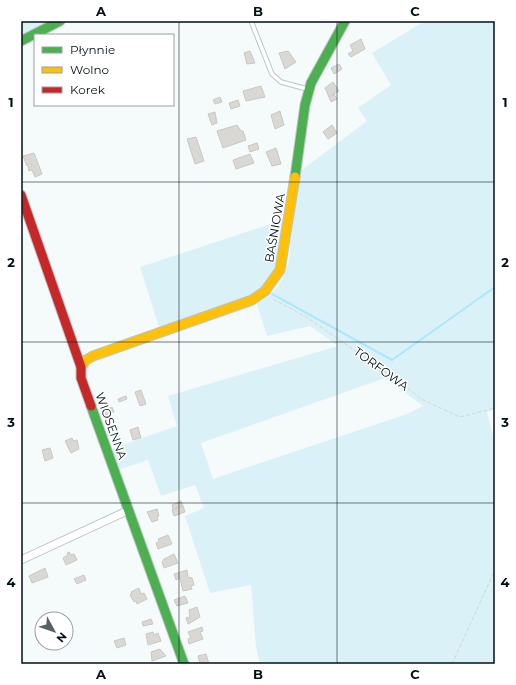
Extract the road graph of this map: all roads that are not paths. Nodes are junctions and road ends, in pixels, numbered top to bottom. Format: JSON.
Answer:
{"nodes":[{"id":1,"x":60,"y":21,"type":"edge"},
{"id":2,"x":250,"y":21,"type":"edge"},
{"id":3,"x":345,"y":21,"type":"edge"},
{"id":4,"x":21,"y":40,"type":"edge"},
{"id":5,"x":309,"y":90,"type":"junction"},
{"id":6,"x":21,"y":196,"type":"edge"},
{"id":7,"x":81,"y":367,"type":"junction"},
{"id":8,"x":129,"y":510,"type":"junction"},
{"id":9,"x":21,"y":560,"type":"edge"},
{"id":10,"x":184,"y":664,"type":"edge"}],
"edges":[{"from":1,"to":4,"type":"street"},
{"from":2,"to":5,"type":"lane"},
{"from":3,"to":5,"type":"street","name":"BAŚNIOWA"},
{"from":5,"to":7,"type":"street","name":"BAŚNIOWA"},
{"from":6,"to":7,"type":"street","name":"WIOSENNA"},
{"from":7,"to":8,"type":"street","name":"WIOSENNA"},
{"from":8,"to":9,"type":"street"},
{"from":8,"to":10,"type":"street","name":"WIOSENNA"}]}
